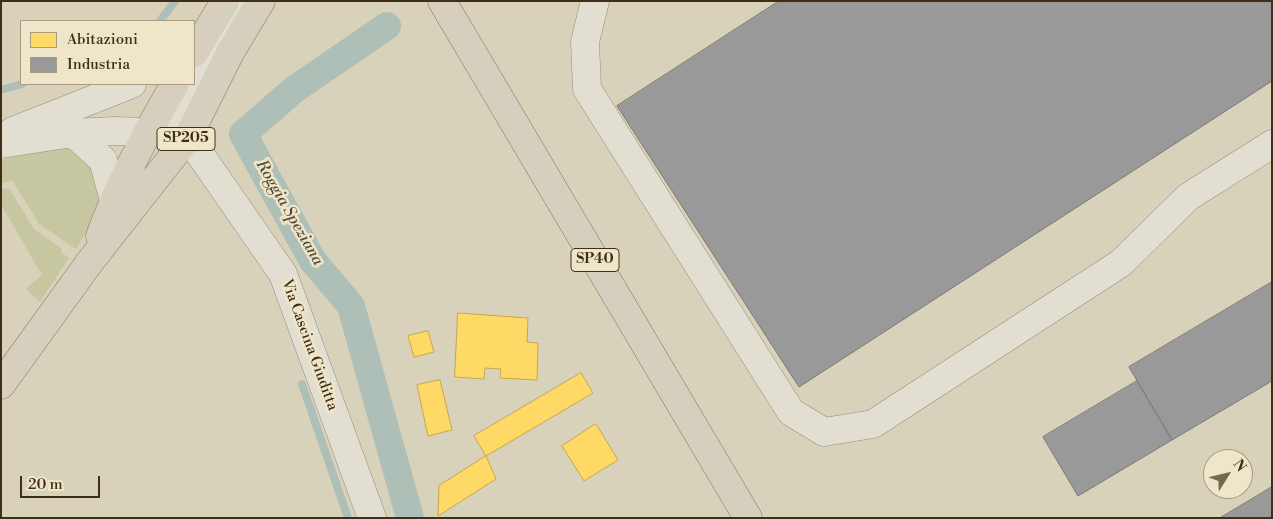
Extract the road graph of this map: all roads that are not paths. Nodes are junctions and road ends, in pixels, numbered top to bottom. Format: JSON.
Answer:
{"nodes":[{"id":1,"x":212,"y":1,"type":"edge"},
{"id":2,"x":225,"y":1,"type":"edge"},
{"id":3,"x":244,"y":1,"type":"edge"},
{"id":4,"x":261,"y":1,"type":"edge"},
{"id":5,"x":595,"y":1,"type":"edge"},
{"id":6,"x":443,"y":2,"type":"edge"},
{"id":7,"x":195,"y":26,"type":"edge"},
{"id":8,"x":195,"y":51,"type":"edge"},
{"id":9,"x":195,"y":80,"type":"edge"},
{"id":10,"x":129,"y":85,"type":"edge"},
{"id":11,"x":174,"y":85,"type":"edge"},
{"id":12,"x":192,"y":85,"type":"edge"},
{"id":13,"x":147,"y":132,"type":"junction"},
{"id":14,"x":73,"y":133,"type":"junction"},
{"id":15,"x":1,"y":136,"type":"edge"},
{"id":16,"x":188,"y":137,"type":"junction"},
{"id":17,"x":1,"y":144,"type":"edge"},
{"id":18,"x":1272,"y":144,"type":"edge"},
{"id":19,"x":114,"y":200,"type":"junction"},
{"id":20,"x":89,"y":263,"type":"junction"},
{"id":21,"x":1,"y":385,"type":"edge"},
{"id":22,"x":372,"y":518,"type":"edge"},
{"id":23,"x":748,"y":518,"type":"edge"}],
"edges":[{"from":1,"to":7,"type":"street"},
{"from":2,"to":8,"type":"main road"},
{"from":3,"to":9,"type":"street"},
{"from":4,"to":16,"type":"main road","number":"SP205"},
{"from":5,"to":18,"type":"street"},
{"from":6,"to":23,"type":"main road","number":"SP40"},
{"from":10,"to":15,"type":"street"},
{"from":11,"to":13,"type":"main road","number":"SP205"},
{"from":12,"to":13,"type":"street"},
{"from":13,"to":14,"type":"street"},
{"from":13,"to":19,"type":"main road","number":"SP205"},
{"from":14,"to":17,"type":"street"},
{"from":14,"to":19,"type":"street"},
{"from":16,"to":20,"type":"main road","number":"SP205"},
{"from":16,"to":22,"type":"street","name":"Via Cascina Giuditta"},
{"from":19,"to":20,"type":"main road","number":"SP205"},
{"from":20,"to":21,"type":"main road","number":"SP205"}]}
